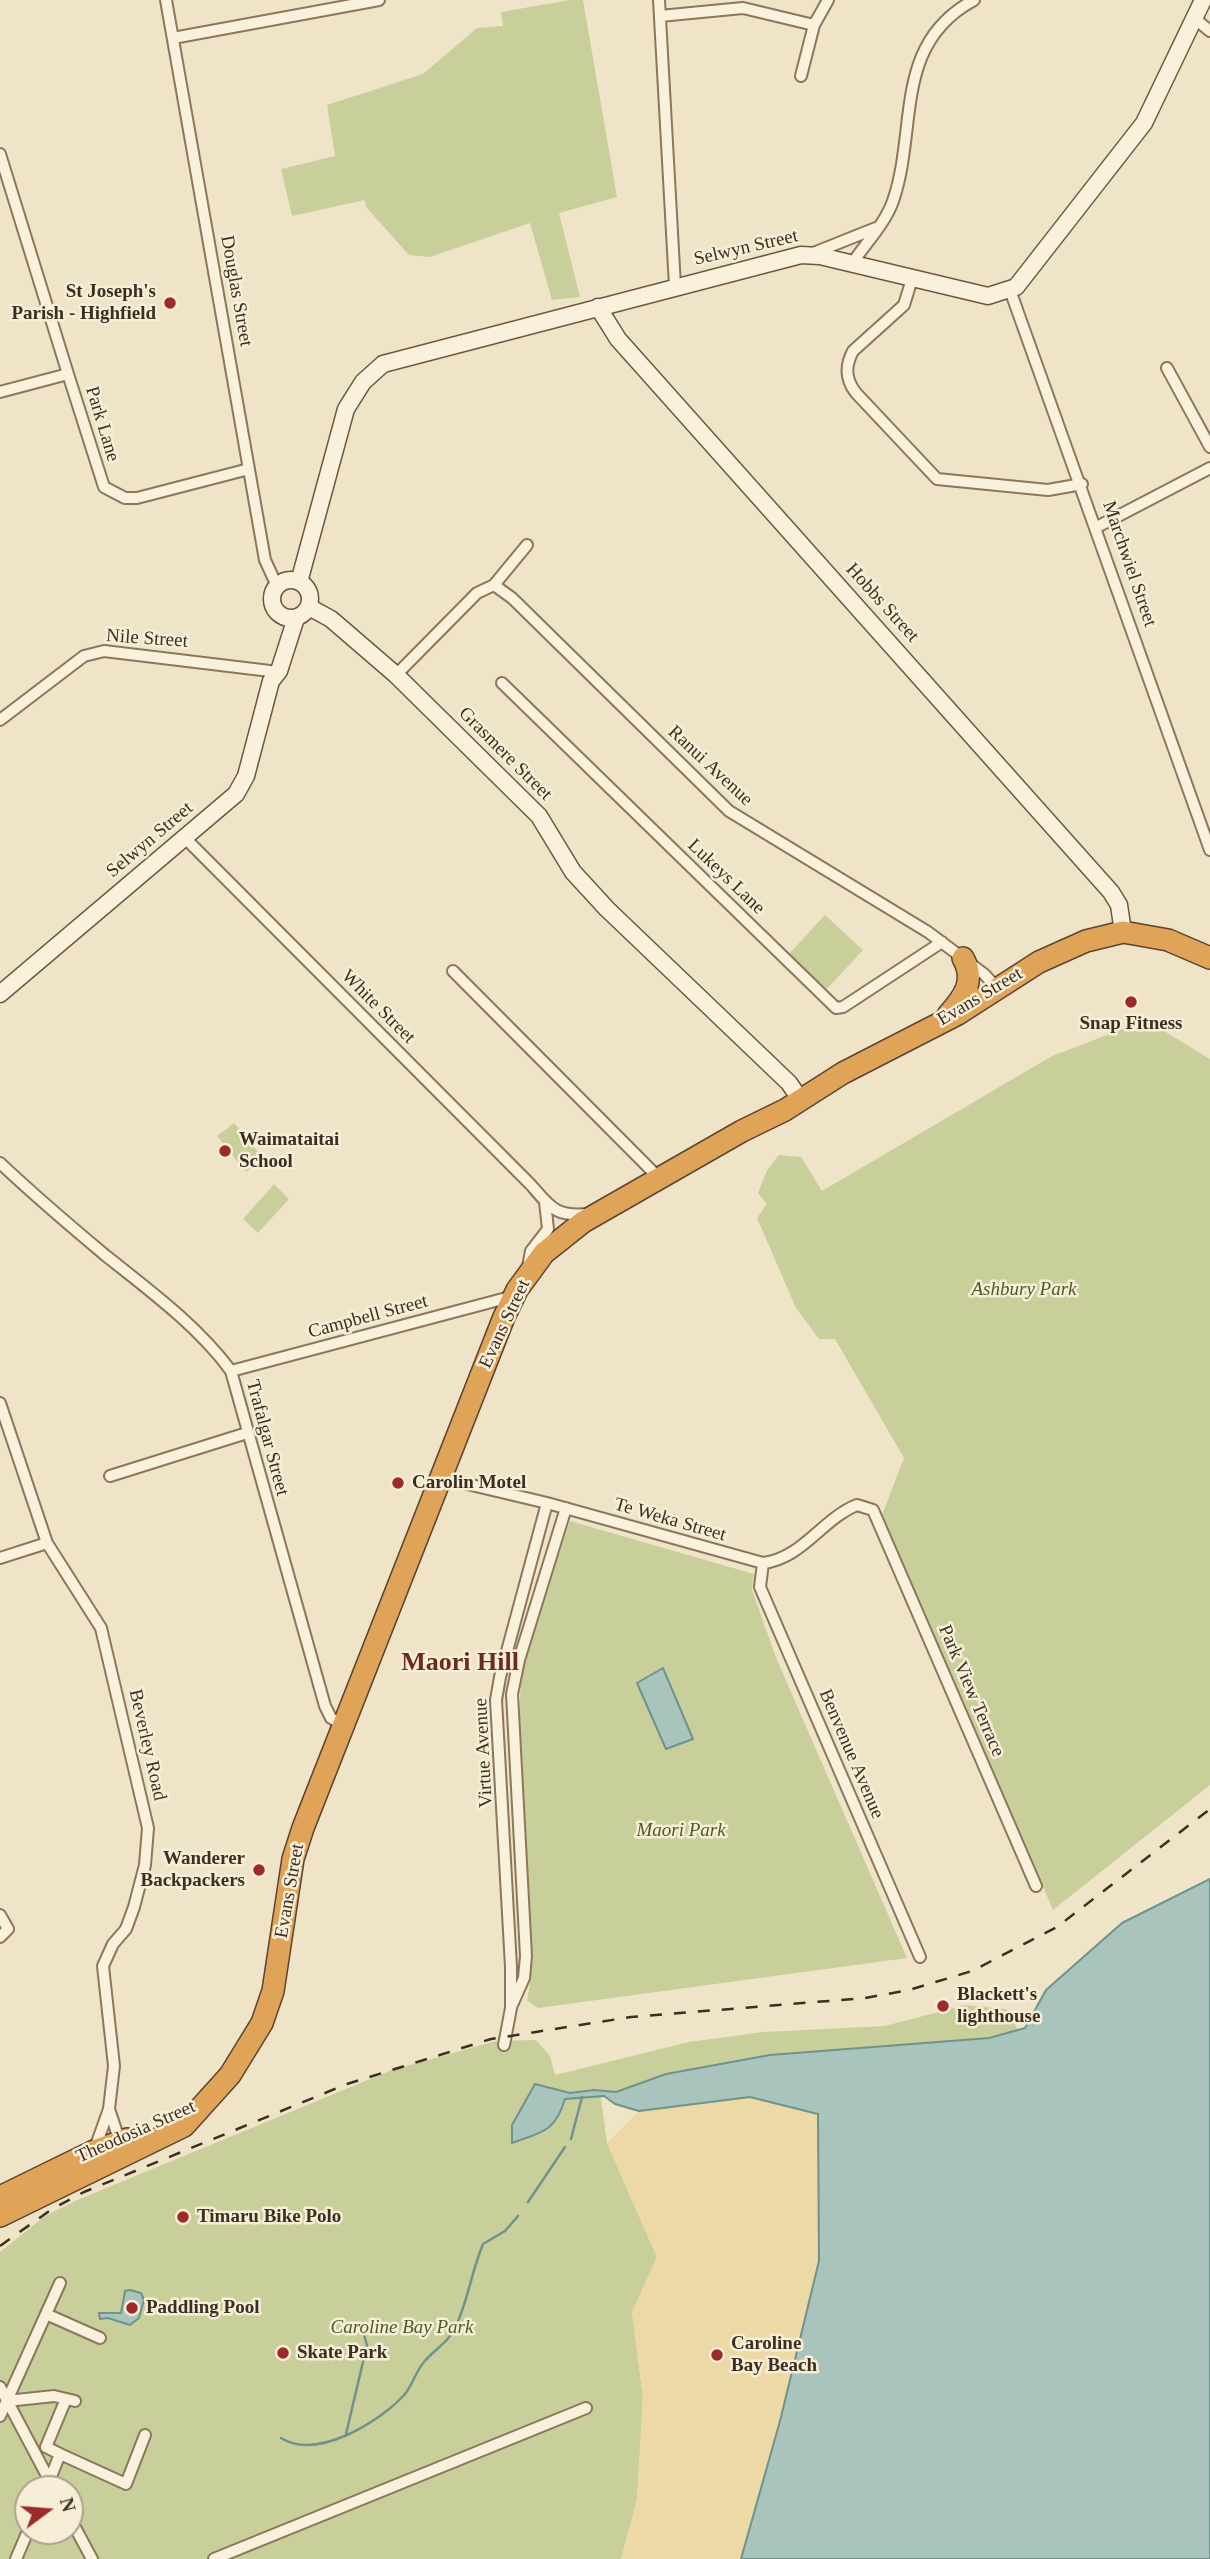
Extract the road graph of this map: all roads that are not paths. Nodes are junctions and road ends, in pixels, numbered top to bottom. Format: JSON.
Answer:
{"nodes":[{"id":1,"x":166,"y":0,"type":"edge"},
{"id":2,"x":379,"y":0,"type":"edge"},
{"id":3,"x":659,"y":0,"type":"edge"},
{"id":4,"x":828,"y":0,"type":"edge"},
{"id":5,"x":974,"y":0,"type":"edge"},
{"id":6,"x":1200,"y":1,"type":"edge"},
{"id":7,"x":660,"y":16,"type":"junction"},
{"id":8,"x":1194,"y":18,"type":"junction"},
{"id":9,"x":814,"y":25,"type":"junction"},
{"id":10,"x":1210,"y":32,"type":"edge"},
{"id":11,"x":173,"y":38,"type":"junction"},
{"id":12,"x":801,"y":76,"type":"dead end"},
{"id":13,"x":0,"y":153,"type":"edge"},
{"id":14,"x":876,"y":228,"type":"junction"},
{"id":15,"x":810,"y":254,"type":"junction"},
{"id":16,"x":851,"y":264,"type":"junction"},
{"id":17,"x":912,"y":279,"type":"junction"},
{"id":18,"x":675,"y":286,"type":"junction"},
{"id":19,"x":1010,"y":290,"type":"junction"},
{"id":20,"x":598,"y":307,"type":"junction"},
{"id":21,"x":1167,"y":368,"type":"dead end"},
{"id":22,"x":68,"y":373,"type":"junction"},
{"id":23,"x":0,"y":391,"type":"edge"},
{"id":24,"x":1210,"y":447,"type":"edge"},
{"id":25,"x":1210,"y":468,"type":"edge"},
{"id":26,"x":249,"y":469,"type":"junction"},
{"id":27,"x":1082,"y":484,"type":"junction"},
{"id":28,"x":1097,"y":527,"type":"junction"},
{"id":29,"x":527,"y":545,"type":"dead end"},
{"id":30,"x":299,"y":582,"type":"junction"},
{"id":31,"x":494,"y":585,"type":"junction"},
{"id":32,"x":277,"y":586,"type":"junction"},
{"id":33,"x":309,"y":607,"type":"junction"},
{"id":34,"x":291,"y":618,"type":"junction"},
{"id":35,"x":396,"y":675,"type":"junction"},
{"id":36,"x":270,"y":676,"type":"junction"},
{"id":37,"x":502,"y":683,"type":"dead end"},
{"id":38,"x":0,"y":720,"type":"edge"},
{"id":39,"x":185,"y":838,"type":"junction"},
{"id":40,"x":1210,"y":850,"type":"edge"},
{"id":41,"x":1124,"y":932,"type":"junction"},
{"id":42,"x":942,"y":942,"type":"junction"},
{"id":43,"x":963,"y":958,"type":"junction"},
{"id":44,"x":1210,"y":958,"type":"edge"},
{"id":45,"x":453,"y":971,"type":"dead end"},
{"id":46,"x":997,"y":988,"type":"junction"},
{"id":47,"x":0,"y":994,"type":"edge"},
{"id":48,"x":945,"y":1019,"type":"junction"},
{"id":49,"x":800,"y":1099,"type":"junction"},
{"id":50,"x":0,"y":1163,"type":"edge"},
{"id":51,"x":659,"y":1178,"type":"junction"},
{"id":52,"x":545,"y":1202,"type":"junction"},
{"id":53,"x":597,"y":1213,"type":"junction"},
{"id":54,"x":526,"y":1278,"type":"junction"},
{"id":55,"x":514,"y":1296,"type":"junction"},
{"id":56,"x":231,"y":1371,"type":"junction"},
{"id":57,"x":0,"y":1403,"type":"edge"},
{"id":58,"x":247,"y":1433,"type":"junction"},
{"id":59,"x":110,"y":1476,"type":"dead end"},
{"id":60,"x":442,"y":1478,"type":"junction"},
{"id":61,"x":547,"y":1503,"type":"junction"},
{"id":62,"x":566,"y":1508,"type":"junction"},
{"id":63,"x":47,"y":1543,"type":"junction"},
{"id":64,"x":0,"y":1558,"type":"edge"},
{"id":65,"x":763,"y":1563,"type":"junction"},
{"id":66,"x":342,"y":1725,"type":"junction"},
{"id":67,"x":1037,"y":1886,"type":"dead end"},
{"id":68,"x":0,"y":1915,"type":"edge"},
{"id":69,"x":0,"y":1937,"type":"edge"},
{"id":70,"x":920,"y":1956,"type":"dead end"},
{"id":71,"x":511,"y":2008,"type":"junction"},
{"id":72,"x":504,"y":2045,"type":"dead end"},
{"id":73,"x":208,"y":2100,"type":"junction"},
{"id":74,"x":108,"y":2109,"type":"junction"},
{"id":75,"x":128,"y":2138,"type":"junction"},
{"id":76,"x":93,"y":2151,"type":"junction"},
{"id":77,"x":0,"y":2197,"type":"edge"},
{"id":78,"x":0,"y":2216,"type":"edge"},
{"id":79,"x":60,"y":2283,"type":"dead end"},
{"id":80,"x":46,"y":2314,"type":"junction"},
{"id":81,"x":100,"y":2338,"type":"dead end"},
{"id":82,"x":0,"y":2387,"type":"edge"},
{"id":83,"x":7,"y":2401,"type":"junction"},
{"id":84,"x":586,"y":2408,"type":"dead end"},
{"id":85,"x":0,"y":2416,"type":"edge"},
{"id":86,"x":145,"y":2435,"type":"dead end"},
{"id":87,"x":60,"y":2454,"type":"junction"},
{"id":88,"x":44,"y":2475,"type":"edge"},
{"id":89,"x":53,"y":2475,"type":"edge"},
{"id":90,"x":214,"y":2559,"type":"edge"}],
"edges":[{"from":1,"to":11,"type":"street","name":"Douglas Street"},
{"from":2,"to":11,"type":"street"},
{"from":3,"to":7,"type":"street"},
{"from":4,"to":9,"type":"street"},
{"from":5,"to":14,"type":"street"},
{"from":6,"to":8,"type":"street"},
{"from":7,"to":9,"type":"street"},
{"from":7,"to":18,"type":"street"},
{"from":8,"to":10,"type":"street"},
{"from":8,"to":19,"type":"street"},
{"from":9,"to":12,"type":"street"},
{"from":11,"to":26,"type":"street","name":"Douglas Street"},
{"from":13,"to":22,"type":"street"},
{"from":14,"to":15,"type":"street"},
{"from":14,"to":16,"type":"street"},
{"from":15,"to":16,"type":"street","name":"Selwyn Street"},
{"from":15,"to":18,"type":"street","name":"Selwyn Street"},
{"from":16,"to":17,"type":"street","name":"Selwyn Street"},
{"from":17,"to":19,"type":"street","name":"Selwyn Street"},
{"from":17,"to":27,"type":"street"},
{"from":18,"to":20,"type":"street","name":"Selwyn Street"},
{"from":19,"to":27,"type":"street","name":"Marchwiel Street"},
{"from":20,"to":30,"type":"street","name":"Selwyn Street"},
{"from":20,"to":41,"type":"street","name":"Hobbs Street"},
{"from":21,"to":24,"type":"street"},
{"from":22,"to":23,"type":"street","name":"Park Lane"},
{"from":22,"to":26,"type":"street","name":"Park Lane"},
{"from":25,"to":28,"type":"street"},
{"from":26,"to":32,"type":"street","name":"Douglas Street"},
{"from":27,"to":28,"type":"street","name":"Marchwiel Street"},
{"from":28,"to":40,"type":"street","name":"Marchwiel Street"},
{"from":29,"to":31,"type":"street"},
{"from":30,"to":32,"type":"street"},
{"from":30,"to":33,"type":"street"},
{"from":31,"to":35,"type":"street"},
{"from":31,"to":42,"type":"street","name":"Ranui Avenue"},
{"from":32,"to":34,"type":"street"},
{"from":33,"to":34,"type":"street"},
{"from":33,"to":35,"type":"street","name":"Grasmere Street"},
{"from":34,"to":36,"type":"street","name":"Selwyn Street"},
{"from":35,"to":49,"type":"street","name":"Grasmere Street"},
{"from":36,"to":38,"type":"street","name":"Nile Street"},
{"from":36,"to":39,"type":"street","name":"Selwyn Street"},
{"from":37,"to":42,"type":"street","name":"Lukeys Lane"},
{"from":39,"to":47,"type":"street","name":"Selwyn Street"},
{"from":39,"to":52,"type":"street","name":"White Street"},
{"from":41,"to":44,"type":"highway","name":"Evans Street"},
{"from":41,"to":46,"type":"highway","name":"Evans Street"},
{"from":42,"to":43,"type":"street","name":"Ranui Avenue"},
{"from":43,"to":46,"type":"street","name":"Ranui Avenue"},
{"from":43,"to":48,"type":"highway"},
{"from":45,"to":51,"type":"street"},
{"from":46,"to":48,"type":"highway","name":"Evans Street"},
{"from":48,"to":49,"type":"highway","name":"Evans Street"},
{"from":49,"to":51,"type":"highway","name":"Evans Street"},
{"from":50,"to":56,"type":"street","name":"Trafalgar Street"},
{"from":51,"to":53,"type":"highway","name":"Evans Street"},
{"from":52,"to":53,"type":"street","name":"White Street"},
{"from":52,"to":54,"type":"street"},
{"from":53,"to":54,"type":"highway","name":"Evans Street"},
{"from":54,"to":55,"type":"highway","name":"Evans Street"},
{"from":55,"to":56,"type":"street","name":"Campbell Street"},
{"from":55,"to":60,"type":"highway","name":"Evans Street"},
{"from":56,"to":58,"type":"street","name":"Trafalgar Street"},
{"from":57,"to":63,"type":"street","name":"Beverley Road"},
{"from":58,"to":59,"type":"street"},
{"from":58,"to":66,"type":"street","name":"Trafalgar Street"},
{"from":60,"to":61,"type":"street","name":"Te Weka Street"},
{"from":60,"to":66,"type":"highway","name":"Evans Street"},
{"from":61,"to":62,"type":"street","name":"Te Weka Street"},
{"from":61,"to":71,"type":"street","name":"Virtue Avenue"},
{"from":62,"to":65,"type":"street","name":"Te Weka Street"},
{"from":62,"to":71,"type":"street","name":"Virtue Avenue"},
{"from":63,"to":64,"type":"street"},
{"from":63,"to":74,"type":"street","name":"Beverley Road"},
{"from":65,"to":67,"type":"street","name":"Park View Terrace"},
{"from":65,"to":70,"type":"street","name":"Benvenue Avenue"},
{"from":66,"to":73,"type":"highway","name":"Evans Street"},
{"from":68,"to":69,"type":"street"},
{"from":71,"to":72,"type":"street","name":"Virtue Avenue"},
{"from":73,"to":75,"type":"highway","name":"Theodosia Street"},
{"from":73,"to":78,"type":"highway","name":"Theodosia Street"},
{"from":74,"to":75,"type":"street"},
{"from":74,"to":76,"type":"street","name":"Beverley Road"},
{"from":75,"to":76,"type":"highway","name":"Theodosia Street"},
{"from":76,"to":77,"type":"highway","name":"Theodosia Street"},
{"from":79,"to":80,"type":"street"},
{"from":80,"to":81,"type":"street"},
{"from":80,"to":83,"type":"street"},
{"from":82,"to":83,"type":"street"},
{"from":83,"to":85,"type":"street"},
{"from":83,"to":87,"type":"street"},
{"from":83,"to":88,"type":"street"},
{"from":84,"to":90,"type":"street"},
{"from":86,"to":87,"type":"street"},
{"from":87,"to":89,"type":"street"}]}
